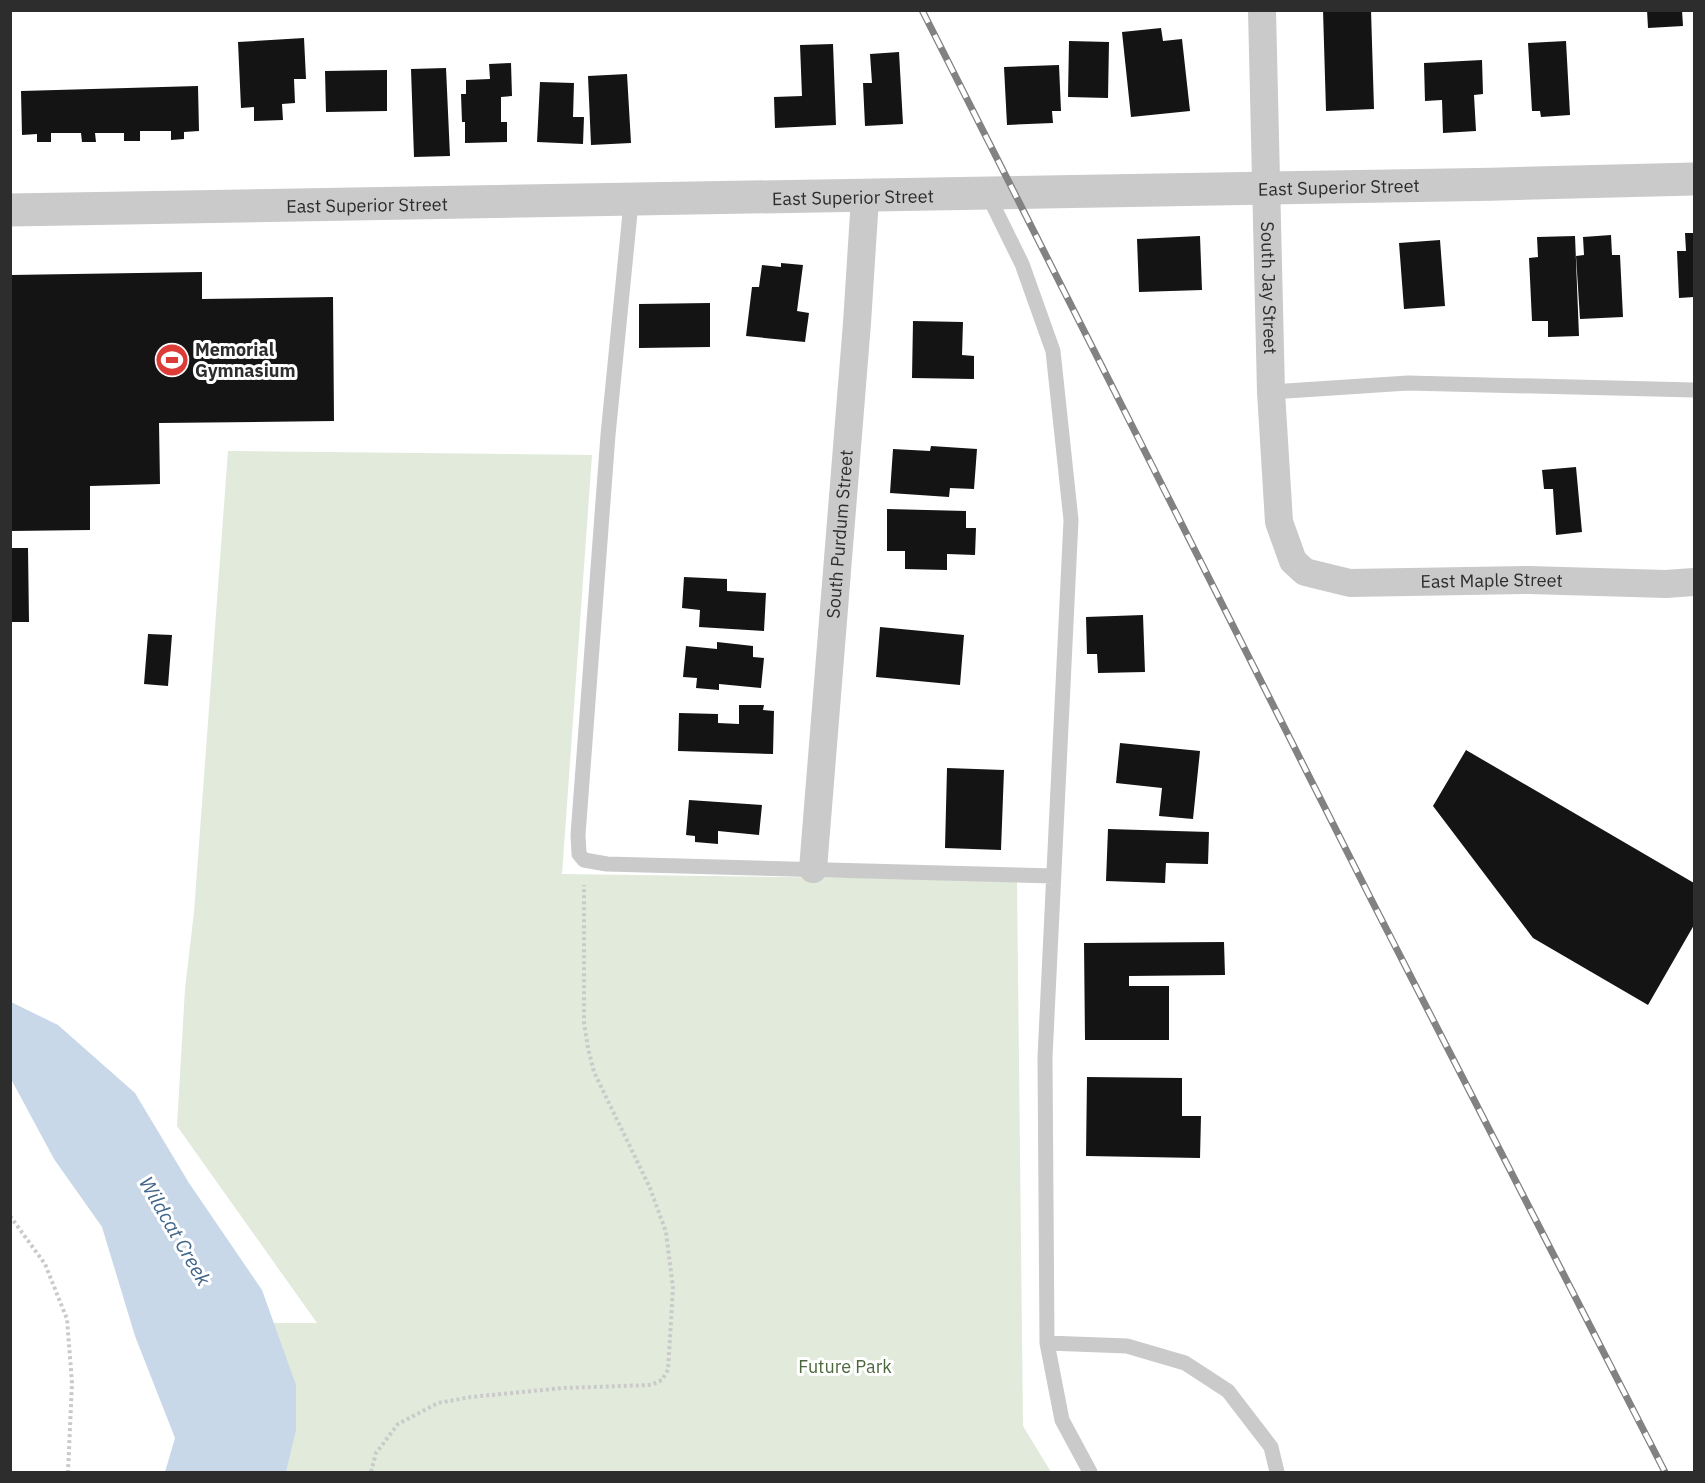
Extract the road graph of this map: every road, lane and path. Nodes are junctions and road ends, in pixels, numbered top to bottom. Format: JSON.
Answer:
{"nodes":[{"id":1,"x":1262,"y":10,"type":"edge"},
{"id":2,"x":1695,"y":179,"type":"edge"},
{"id":3,"x":1268,"y":190,"type":"junction"},
{"id":4,"x":988,"y":195,"type":"junction"},
{"id":5,"x":865,"y":198,"type":"junction"},
{"id":6,"x":632,"y":203,"type":"junction"},
{"id":7,"x":10,"y":210,"type":"edge"},
{"id":8,"x":1695,"y":390,"type":"edge"},
{"id":9,"x":1271,"y":392,"type":"junction"},
{"id":10,"x":1293,"y":561,"type":"joint"},
{"id":11,"x":1695,"y":582,"type":"edge"},
{"id":12,"x":584,"y":860,"type":"junction"},
{"id":13,"x":813,"y":869,"type":"junction"},
{"id":14,"x":1054,"y":876,"type":"junction"},
{"id":15,"x":10,"y":1216,"type":"edge"},
{"id":16,"x":1047,"y":1343,"type":"junction"},
{"id":17,"x":68,"y":1473,"type":"edge"},
{"id":18,"x":371,"y":1473,"type":"edge"},
{"id":19,"x":1090,"y":1473,"type":"edge"},
{"id":20,"x":1277,"y":1473,"type":"edge"}],
"edges":[{"from":1,"to":3,"type":"street","name":"South Jay Street"},
{"from":2,"to":3,"type":"street","name":"East Superior Street"},
{"from":3,"to":4,"type":"street","name":"East Superior Street"},
{"from":3,"to":9,"type":"street","name":"South Jay Street"},
{"from":4,"to":5,"type":"street","name":"East Superior Street"},
{"from":4,"to":14,"type":"lane"},
{"from":5,"to":6,"type":"street","name":"East Superior Street"},
{"from":5,"to":13,"type":"street","name":"South Purdum Street"},
{"from":6,"to":7,"type":"street","name":"East Superior Street"},
{"from":6,"to":12,"type":"lane"},
{"from":8,"to":9,"type":"lane"},
{"from":9,"to":10,"type":"street","name":"South Jay Street"},
{"from":10,"to":11,"type":"street","name":"East Maple Street"},
{"from":12,"to":13,"type":"lane"},
{"from":12,"to":18,"type":"path"},
{"from":13,"to":14,"type":"lane"},
{"from":14,"to":16,"type":"lane"},
{"from":15,"to":17,"type":"path"},
{"from":16,"to":19,"type":"lane"},
{"from":16,"to":20,"type":"lane"}]}
